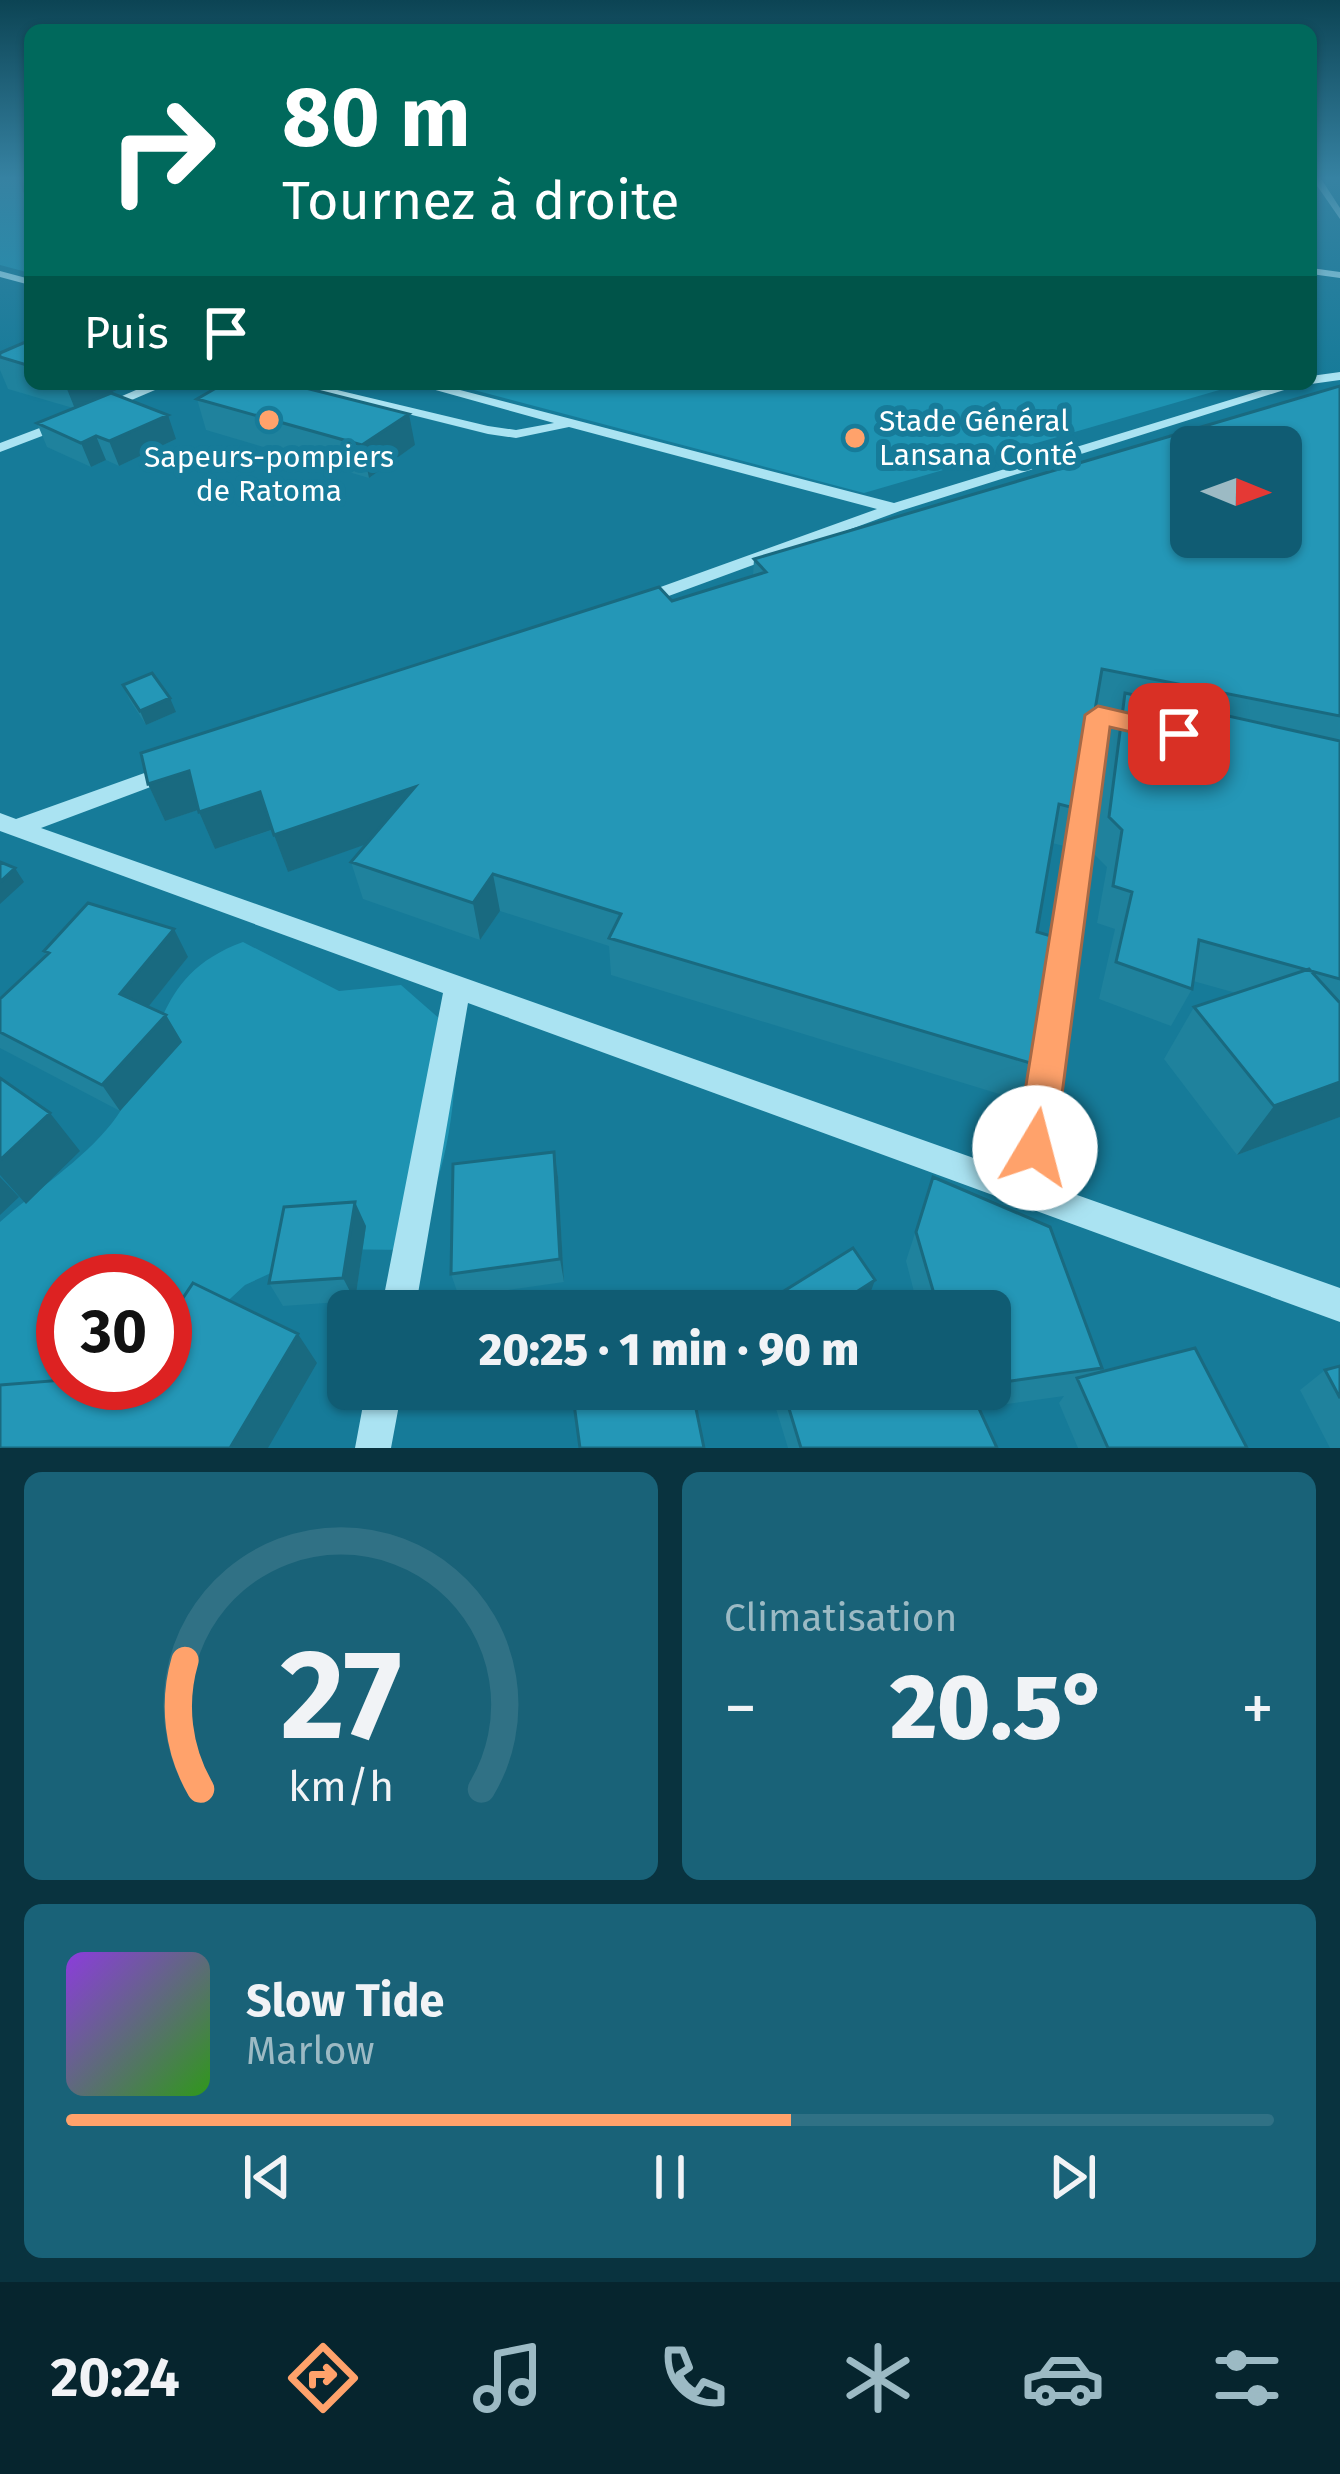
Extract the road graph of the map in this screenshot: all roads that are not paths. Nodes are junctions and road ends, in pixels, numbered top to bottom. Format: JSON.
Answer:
{"nodes":[{"id":1,"x":147,"y":390,"type":"edge"},
{"id":2,"x":320,"y":390,"type":"edge"},
{"id":3,"x":444,"y":390,"type":"edge"},
{"id":4,"x":1278,"y":390,"type":"edge"},
{"id":5,"x":575,"y":424,"type":"junction"},
{"id":6,"x":0,"y":448,"type":"edge"},
{"id":7,"x":895,"y":508,"type":"junction"},
{"id":8,"x":624,"y":606,"type":"edge"},
{"id":9,"x":1164,"y":730,"type":"edge"},
{"id":10,"x":196,"y":762,"type":"edge"},
{"id":11,"x":8,"y":825,"type":"edge"},
{"id":12,"x":458,"y":985,"type":"junction"},
{"id":13,"x":1029,"y":1192,"type":"junction"},
{"id":14,"x":402,"y":1290,"type":"edge"},
{"id":15,"x":1340,"y":1305,"type":"edge"},
{"id":16,"x":380,"y":1410,"type":"edge"},
{"id":17,"x":373,"y":1448,"type":"edge"}],
"edges":[{"from":1,"to":6,"type":"street"},
{"from":2,"to":5,"type":"street"},
{"from":3,"to":5,"type":"street"},
{"from":4,"to":7,"type":"street"},
{"from":5,"to":7,"type":"street"},
{"from":7,"to":8,"type":"street"},
{"from":9,"to":13,"type":"street"},
{"from":10,"to":11,"type":"street"},
{"from":11,"to":12,"type":"street"},
{"from":12,"to":13,"type":"street"},
{"from":12,"to":14,"type":"street"},
{"from":13,"to":15,"type":"street"},
{"from":16,"to":17,"type":"street"}]}
